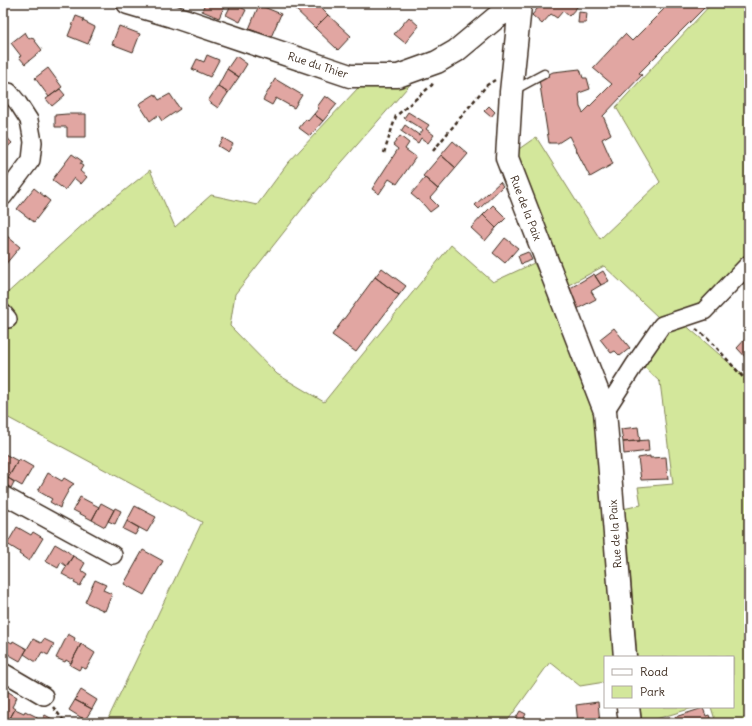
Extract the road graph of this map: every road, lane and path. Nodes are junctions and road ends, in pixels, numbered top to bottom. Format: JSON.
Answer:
{"nodes":[{"id":1,"x":128,"y":3,"type":"edge"},
{"id":2,"x":524,"y":4,"type":"edge"},
{"id":3,"x":437,"y":62,"type":"junction"},
{"id":4,"x":514,"y":68,"type":"junction"},
{"id":5,"x":544,"y":74,"type":"dead end"},
{"id":6,"x":9,"y":92,"type":"dead end"},
{"id":7,"x":511,"y":92,"type":"junction"},
{"id":8,"x":433,"y":152,"type":"dead end"},
{"id":9,"x":384,"y":153,"type":"dead end"},
{"id":10,"x":3,"y":197,"type":"edge"},
{"id":11,"x":749,"y":264,"type":"edge"},
{"id":12,"x":682,"y":319,"type":"junction"},
{"id":13,"x":749,"y":384,"type":"edge"},
{"id":14,"x":605,"y":411,"type":"junction"},
{"id":15,"x":3,"y":494,"type":"edge"},
{"id":16,"x":113,"y":555,"type":"dead end"},
{"id":17,"x":625,"y":656,"type":"edge"},
{"id":18,"x":3,"y":672,"type":"edge"},
{"id":19,"x":44,"y":696,"type":"joint"},
{"id":20,"x":628,"y":708,"type":"edge"},
{"id":21,"x":67,"y":723,"type":"edge"},
{"id":22,"x":630,"y":723,"type":"edge"}],
"edges":[{"from":1,"to":3,"type":"street","name":"Rue du Thier"},
{"from":2,"to":3,"type":"street","name":"Rue du Thier"},
{"from":2,"to":4,"type":"street","name":"Rue de la Paix"},
{"from":3,"to":9,"type":"path"},
{"from":4,"to":7,"type":"street","name":"Rue de la Paix"},
{"from":4,"to":8,"type":"path"},
{"from":5,"to":7,"type":"lane"},
{"from":6,"to":10,"type":"street"},
{"from":7,"to":14,"type":"street","name":"Rue de la Paix"},
{"from":11,"to":12,"type":"street"},
{"from":12,"to":13,"type":"path"},
{"from":12,"to":14,"type":"street"},
{"from":14,"to":17,"type":"street","name":"Rue de la Paix"},
{"from":15,"to":16,"type":"street"},
{"from":18,"to":19,"type":"street"},
{"from":19,"to":21,"type":"path"},
{"from":20,"to":22,"type":"street"}]}
